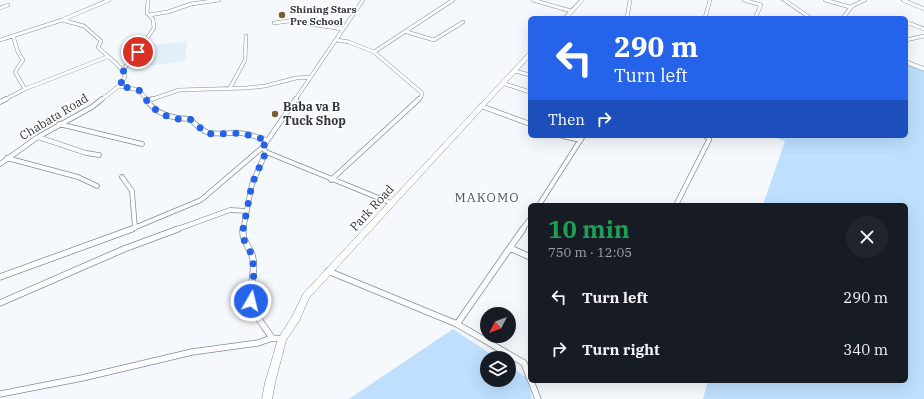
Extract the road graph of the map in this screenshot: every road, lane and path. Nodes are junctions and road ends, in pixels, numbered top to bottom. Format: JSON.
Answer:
{"nodes":[{"id":1,"x":109,"y":0,"type":"edge"},
{"id":2,"x":148,"y":0,"type":"edge"},
{"id":3,"x":220,"y":0,"type":"edge"},
{"id":4,"x":364,"y":0,"type":"edge"},
{"id":5,"x":453,"y":0,"type":"edge"},
{"id":6,"x":533,"y":0,"type":"edge"},
{"id":7,"x":582,"y":0,"type":"edge"},
{"id":8,"x":630,"y":0,"type":"edge"},
{"id":9,"x":710,"y":0,"type":"edge"},
{"id":10,"x":744,"y":0,"type":"edge"},
{"id":11,"x":784,"y":0,"type":"edge"},
{"id":12,"x":825,"y":0,"type":"edge"},
{"id":13,"x":865,"y":0,"type":"edge"},
{"id":14,"x":903,"y":0,"type":"edge"},
{"id":15,"x":8,"y":5,"type":"dead end"},
{"id":16,"x":0,"y":8,"type":"edge"},
{"id":17,"x":850,"y":8,"type":"junction"},
{"id":18,"x":571,"y":11,"type":"junction"},
{"id":19,"x":924,"y":11,"type":"edge"},
{"id":20,"x":149,"y":15,"type":"junction"},
{"id":21,"x":567,"y":16,"type":"edge"},
{"id":22,"x":627,"y":16,"type":"edge"},
{"id":23,"x":705,"y":16,"type":"edge"},
{"id":24,"x":756,"y":16,"type":"edge"},
{"id":25,"x":808,"y":16,"type":"edge"},
{"id":26,"x":844,"y":16,"type":"edge"},
{"id":27,"x":62,"y":20,"type":"junction"},
{"id":28,"x":463,"y":22,"type":"dead end"},
{"id":29,"x":274,"y":23,"type":"dead end"},
{"id":30,"x":908,"y":23,"type":"edge"},
{"id":31,"x":343,"y":29,"type":"junction"},
{"id":32,"x":924,"y":29,"type":"edge"},
{"id":33,"x":407,"y":32,"type":"junction"},
{"id":34,"x":13,"y":36,"type":"junction"},
{"id":35,"x":246,"y":36,"type":"dead end"},
{"id":36,"x":924,"y":36,"type":"edge"},
{"id":37,"x":0,"y":40,"type":"edge"},
{"id":38,"x":337,"y":40,"type":"junction"},
{"id":39,"x":908,"y":40,"type":"edge"},
{"id":40,"x":374,"y":52,"type":"junction"},
{"id":41,"x":528,"y":56,"type":"edge"},
{"id":42,"x":106,"y":57,"type":"junction"},
{"id":43,"x":908,"y":63,"type":"edge"},
{"id":44,"x":123,"y":69,"type":"junction"},
{"id":45,"x":924,"y":69,"type":"edge"},
{"id":46,"x":515,"y":71,"type":"junction"},
{"id":47,"x":528,"y":74,"type":"edge"},
{"id":48,"x":311,"y":77,"type":"junction"},
{"id":49,"x":502,"y":83,"type":"junction"},
{"id":50,"x":119,"y":86,"type":"junction"},
{"id":51,"x":25,"y":88,"type":"junction"},
{"id":52,"x":230,"y":88,"type":"junction"},
{"id":53,"x":528,"y":91,"type":"edge"},
{"id":54,"x":147,"y":101,"type":"junction"},
{"id":55,"x":0,"y":102,"type":"edge"},
{"id":56,"x":481,"y":106,"type":"junction"},
{"id":57,"x":528,"y":123,"type":"edge"},
{"id":58,"x":59,"y":124,"type":"junction"},
{"id":59,"x":38,"y":137,"type":"junction"},
{"id":60,"x":582,"y":138,"type":"edge"},
{"id":61,"x":709,"y":138,"type":"edge"},
{"id":62,"x":267,"y":140,"type":"junction"},
{"id":63,"x":142,"y":144,"type":"dead end"},
{"id":64,"x":263,"y":147,"type":"junction"},
{"id":65,"x":266,"y":152,"type":"junction"},
{"id":66,"x":99,"y":155,"type":"dead end"},
{"id":67,"x":7,"y":158,"type":"junction"},
{"id":68,"x":0,"y":164,"type":"edge"},
{"id":69,"x":122,"y":177,"type":"dead end"},
{"id":70,"x":331,"y":180,"type":"junction"},
{"id":71,"x":97,"y":186,"type":"dead end"},
{"id":72,"x":391,"y":203,"type":"junction"},
{"id":73,"x":540,"y":203,"type":"edge"},
{"id":74,"x":677,"y":203,"type":"edge"},
{"id":75,"x":247,"y":211,"type":"junction"},
{"id":76,"x":528,"y":222,"type":"edge"},
{"id":77,"x":135,"y":228,"type":"junction"},
{"id":78,"x":510,"y":248,"type":"junction"},
{"id":79,"x":528,"y":256,"type":"edge"},
{"id":80,"x":328,"y":271,"type":"junction"},
{"id":81,"x":0,"y":278,"type":"edge"},
{"id":82,"x":0,"y":303,"type":"edge"},
{"id":83,"x":457,"y":324,"type":"junction"},
{"id":84,"x":272,"y":338,"type":"junction"},
{"id":85,"x":282,"y":339,"type":"junction"},
{"id":86,"x":528,"y":374,"type":"edge"},
{"id":87,"x":531,"y":383,"type":"edge"},
{"id":88,"x":0,"y":394,"type":"edge"},
{"id":89,"x":267,"y":399,"type":"edge"},
{"id":90,"x":538,"y":399,"type":"edge"}],
"edges":[{"from":1,"to":27,"type":"street"},
{"from":2,"to":20,"type":"street"},
{"from":3,"to":20,"type":"street"},
{"from":4,"to":31,"type":"street"},
{"from":5,"to":33,"type":"street"},
{"from":6,"to":18,"type":"street"},
{"from":7,"to":18,"type":"street"},
{"from":8,"to":22,"type":"street"},
{"from":9,"to":23,"type":"street"},
{"from":10,"to":24,"type":"street"},
{"from":11,"to":25,"type":"street"},
{"from":12,"to":17,"type":"street"},
{"from":13,"to":17,"type":"street"},
{"from":14,"to":19,"type":"street"},
{"from":15,"to":16,"type":"street"},
{"from":17,"to":26,"type":"street"},
{"from":18,"to":21,"type":"street"},
{"from":20,"to":44,"type":"street"},
{"from":27,"to":34,"type":"street"},
{"from":27,"to":42,"type":"street"},
{"from":28,"to":33,"type":"street"},
{"from":29,"to":31,"type":"street"},
{"from":30,"to":32,"type":"street"},
{"from":31,"to":38,"type":"street"},
{"from":33,"to":40,"type":"street"},
{"from":34,"to":37,"type":"street"},
{"from":34,"to":51,"type":"street"},
{"from":35,"to":52,"type":"street"},
{"from":36,"to":39,"type":"street"},
{"from":38,"to":40,"type":"street"},
{"from":38,"to":48,"type":"street"},
{"from":40,"to":70,"type":"street"},
{"from":41,"to":46,"type":"street","name":"Park Road"},
{"from":42,"to":44,"type":"street"},
{"from":42,"to":51,"type":"street"},
{"from":43,"to":45,"type":"street"},
{"from":44,"to":50,"type":"street"},
{"from":46,"to":47,"type":"street"},
{"from":46,"to":49,"type":"street","name":"Park Road"},
{"from":48,"to":52,"type":"street"},
{"from":48,"to":62,"type":"street"},
{"from":49,"to":53,"type":"street"},
{"from":49,"to":56,"type":"street","name":"Park Road"},
{"from":50,"to":54,"type":"street"},
{"from":50,"to":58,"type":"street","name":"Chabata Road"},
{"from":51,"to":55,"type":"street"},
{"from":52,"to":54,"type":"street"},
{"from":54,"to":62,"type":"street"},
{"from":56,"to":57,"type":"street"},
{"from":56,"to":72,"type":"street","name":"Park Road"},
{"from":58,"to":59,"type":"street","name":"Chabata Road"},
{"from":58,"to":63,"type":"street"},
{"from":59,"to":66,"type":"street"},
{"from":59,"to":67,"type":"street","name":"Chabata Road"},
{"from":60,"to":73,"type":"street"},
{"from":61,"to":74,"type":"street"},
{"from":62,"to":64,"type":"street"},
{"from":64,"to":65,"type":"street"},
{"from":64,"to":77,"type":"street"},
{"from":65,"to":70,"type":"street"},
{"from":65,"to":75,"type":"street"},
{"from":67,"to":68,"type":"street","name":"Chabata Road"},
{"from":67,"to":71,"type":"street"},
{"from":69,"to":77,"type":"street"},
{"from":70,"to":72,"type":"street"},
{"from":72,"to":80,"type":"street","name":"Park Road"},
{"from":75,"to":82,"type":"street"},
{"from":75,"to":84,"type":"street"},
{"from":76,"to":78,"type":"street"},
{"from":77,"to":81,"type":"street"},
{"from":78,"to":79,"type":"street"},
{"from":78,"to":83,"type":"street"},
{"from":80,"to":83,"type":"street"},
{"from":80,"to":85,"type":"street","name":"Park Road"},
{"from":83,"to":86,"type":"street"},
{"from":84,"to":85,"type":"street"},
{"from":84,"to":88,"type":"street"},
{"from":85,"to":89,"type":"street","name":"Park Road"},
{"from":87,"to":90,"type":"street"}]}
